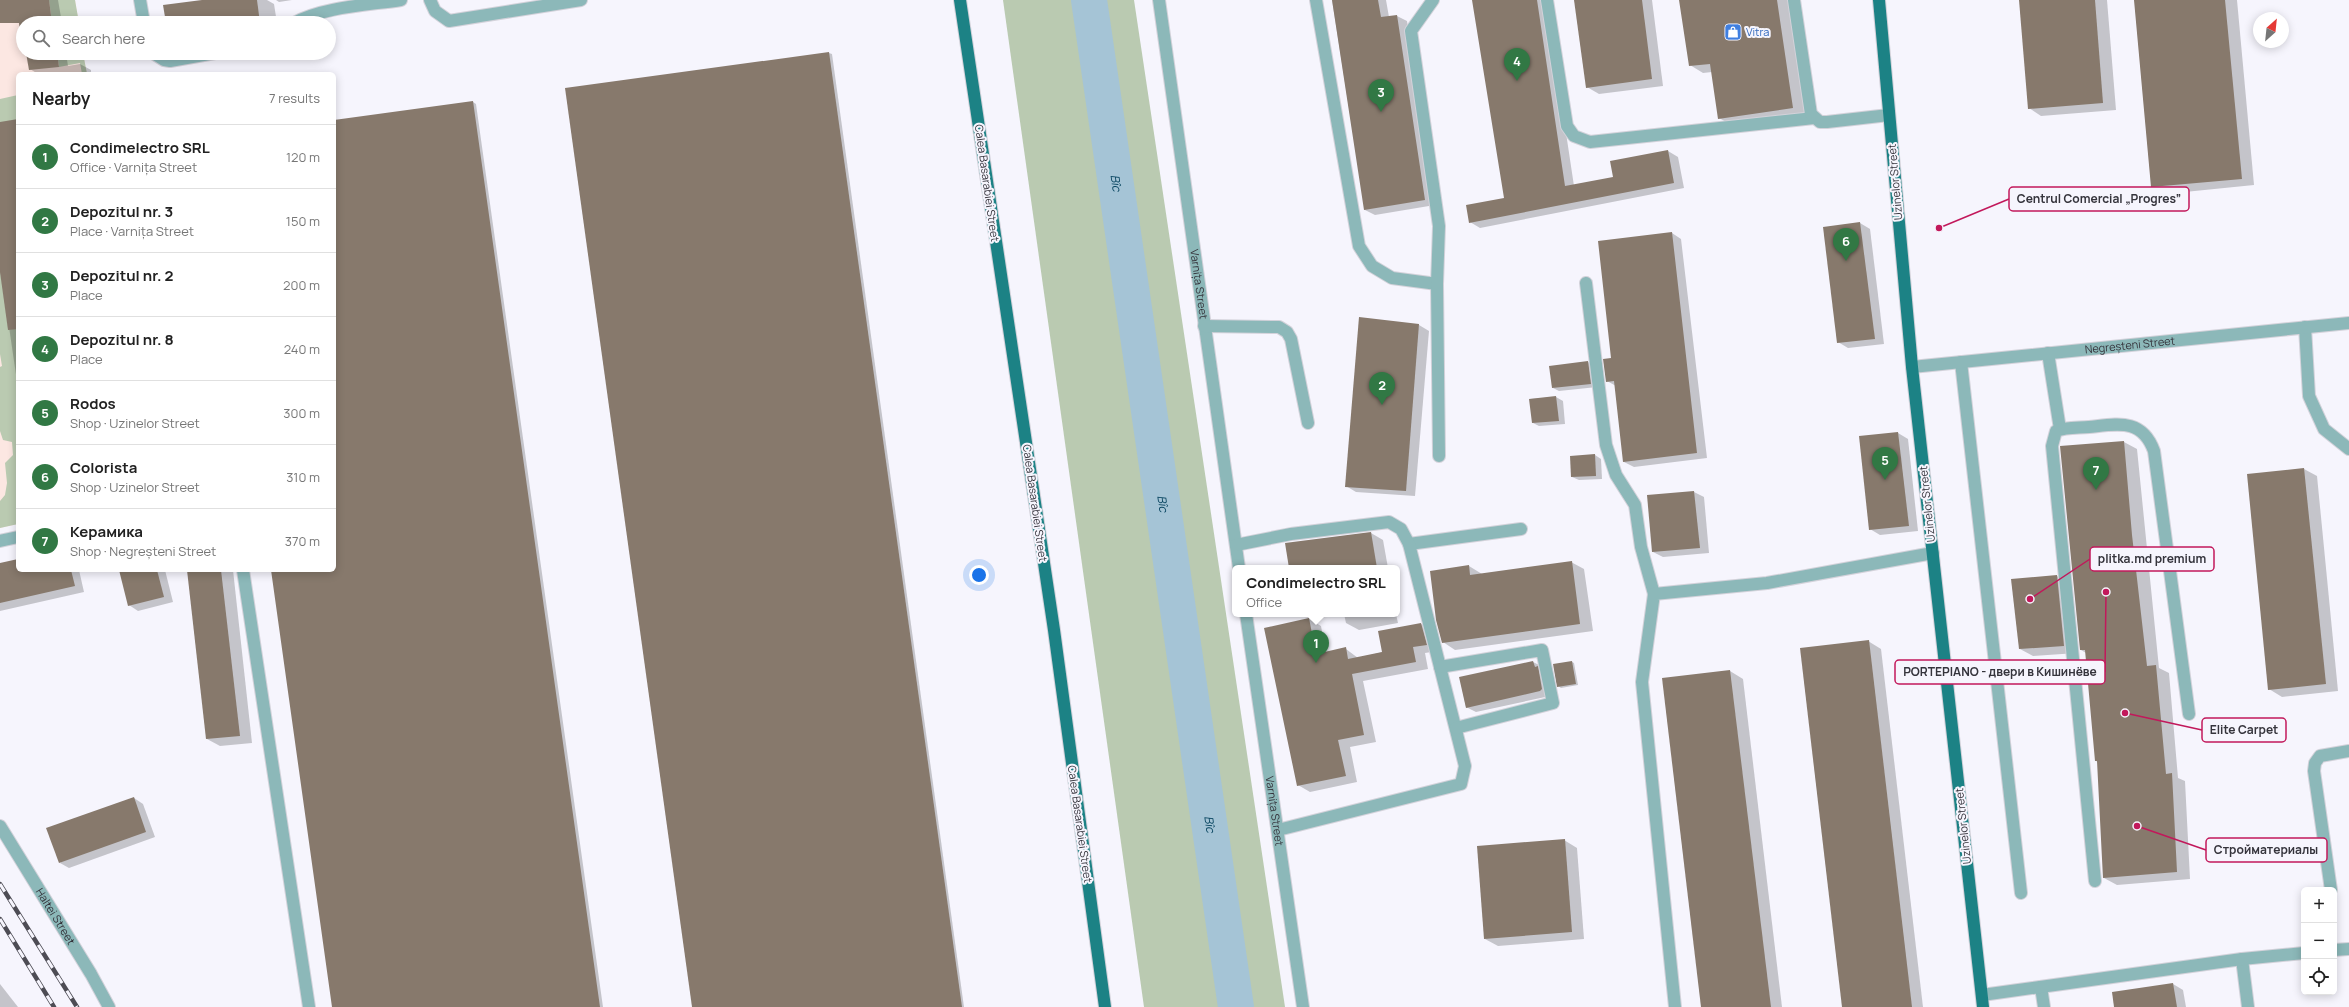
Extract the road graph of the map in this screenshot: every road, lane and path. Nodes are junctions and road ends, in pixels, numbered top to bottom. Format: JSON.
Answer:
{"nodes":[{"id":1,"x":140,"y":0,"type":"edge"},
{"id":2,"x":401,"y":0,"type":"edge"},
{"id":3,"x":430,"y":0,"type":"edge"},
{"id":4,"x":581,"y":0,"type":"edge"},
{"id":5,"x":960,"y":0,"type":"edge"},
{"id":6,"x":1159,"y":0,"type":"edge"},
{"id":7,"x":1316,"y":0,"type":"edge"},
{"id":8,"x":1433,"y":0,"type":"edge"},
{"id":9,"x":1548,"y":0,"type":"edge"},
{"id":10,"x":1794,"y":0,"type":"edge"},
{"id":11,"x":1879,"y":0,"type":"edge"},
{"id":12,"x":143,"y":16,"type":"edge"},
{"id":13,"x":312,"y":16,"type":"edge"},
{"id":14,"x":164,"y":60,"type":"edge"},
{"id":15,"x":176,"y":60,"type":"edge"},
{"id":16,"x":1889,"y":115,"type":"junction"},
{"id":17,"x":1814,"y":118,"type":"junction"},
{"id":18,"x":1586,"y":283,"type":"dead end"},
{"id":19,"x":1437,"y":284,"type":"junction"},
{"id":20,"x":2349,"y":323,"type":"edge"},
{"id":21,"x":1204,"y":326,"type":"junction"},
{"id":22,"x":2305,"y":327,"type":"junction"},
{"id":23,"x":2048,"y":353,"type":"junction"},
{"id":24,"x":1961,"y":362,"type":"junction"},
{"id":25,"x":1912,"y":367,"type":"junction"},
{"id":26,"x":1308,"y":423,"type":"dead end"},
{"id":27,"x":2060,"y":429,"type":"junction"},
{"id":28,"x":2349,"y":449,"type":"edge"},
{"id":29,"x":1439,"y":456,"type":"dead end"},
{"id":30,"x":1521,"y":529,"type":"dead end"},
{"id":31,"x":16,"y":537,"type":"edge"},
{"id":32,"x":0,"y":541,"type":"edge"},
{"id":33,"x":1409,"y":544,"type":"junction"},
{"id":34,"x":1236,"y":545,"type":"junction"},
{"id":35,"x":1933,"y":553,"type":"junction"},
{"id":36,"x":1239,"y":565,"type":"edge"},
{"id":37,"x":243,"y":572,"type":"edge"},
{"id":38,"x":1654,"y":594,"type":"junction"},
{"id":39,"x":1246,"y":617,"type":"edge"},
{"id":40,"x":1440,"y":667,"type":"junction"},
{"id":41,"x":2189,"y":714,"type":"dead end"},
{"id":42,"x":1456,"y":728,"type":"junction"},
{"id":43,"x":2349,"y":751,"type":"edge"},
{"id":44,"x":0,"y":826,"type":"edge"},
{"id":45,"x":1278,"y":830,"type":"junction"},
{"id":46,"x":2095,"y":880,"type":"dead end"},
{"id":47,"x":2331,"y":887,"type":"edge"},
{"id":48,"x":2021,"y":893,"type":"dead end"},
{"id":49,"x":2349,"y":949,"type":"edge"},
{"id":50,"x":2337,"y":950,"type":"edge"},
{"id":51,"x":2301,"y":953,"type":"edge"},
{"id":52,"x":2242,"y":959,"type":"junction"},
{"id":53,"x":2041,"y":987,"type":"junction"},
{"id":54,"x":1983,"y":1001,"type":"edge"},
{"id":55,"x":109,"y":1007,"type":"edge"},
{"id":56,"x":309,"y":1007,"type":"edge"},
{"id":57,"x":1105,"y":1007,"type":"edge"},
{"id":58,"x":1303,"y":1007,"type":"edge"},
{"id":59,"x":1675,"y":1007,"type":"edge"},
{"id":60,"x":2044,"y":1007,"type":"edge"},
{"id":61,"x":2248,"y":1007,"type":"edge"}],
"edges":[{"from":1,"to":12,"type":"street"},
{"from":2,"to":13,"type":"street"},
{"from":3,"to":4,"type":"street"},
{"from":5,"to":57,"type":"main road","name":"Calea Basarabiei Street"},
{"from":6,"to":21,"type":"street","name":"Varnița Street"},
{"from":7,"to":19,"type":"street"},
{"from":8,"to":19,"type":"street"},
{"from":9,"to":17,"type":"street"},
{"from":10,"to":17,"type":"street"},
{"from":11,"to":16,"type":"main road","name":"Uzinelor Street"},
{"from":14,"to":15,"type":"street"},
{"from":16,"to":17,"type":"street"},
{"from":16,"to":25,"type":"main road","name":"Uzinelor Street"},
{"from":18,"to":38,"type":"street"},
{"from":19,"to":29,"type":"street"},
{"from":20,"to":22,"type":"street","name":"Negreșteni Street"},
{"from":21,"to":26,"type":"street"},
{"from":21,"to":34,"type":"street","name":"Varnița Street"},
{"from":22,"to":23,"type":"street","name":"Negreșteni Street"},
{"from":22,"to":28,"type":"street"},
{"from":23,"to":24,"type":"street","name":"Negreșteni Street"},
{"from":23,"to":27,"type":"street"},
{"from":24,"to":25,"type":"street","name":"Negreșteni Street"},
{"from":24,"to":48,"type":"street"},
{"from":25,"to":35,"type":"main road","name":"Uzinelor Street"},
{"from":27,"to":41,"type":"street"},
{"from":27,"to":46,"type":"street"},
{"from":30,"to":33,"type":"street"},
{"from":31,"to":32,"type":"street"},
{"from":33,"to":34,"type":"street"},
{"from":33,"to":40,"type":"street"},
{"from":34,"to":36,"type":"street","name":"Varnița Street"},
{"from":35,"to":38,"type":"street"},
{"from":35,"to":54,"type":"main road","name":"Uzinelor Street"},
{"from":37,"to":56,"type":"street"},
{"from":38,"to":59,"type":"street"},
{"from":39,"to":45,"type":"street","name":"Varnița Street"},
{"from":40,"to":42,"type":"street"},
{"from":40,"to":42,"type":"street"},
{"from":42,"to":45,"type":"street"},
{"from":43,"to":47,"type":"street"},
{"from":44,"to":55,"type":"street","name":"Haltei Street"},
{"from":45,"to":58,"type":"street","name":"Varnița Street"},
{"from":49,"to":50,"type":"street"},
{"from":51,"to":52,"type":"street"},
{"from":52,"to":53,"type":"street"},
{"from":52,"to":61,"type":"street"},
{"from":53,"to":54,"type":"street"},
{"from":53,"to":60,"type":"street"}]}
